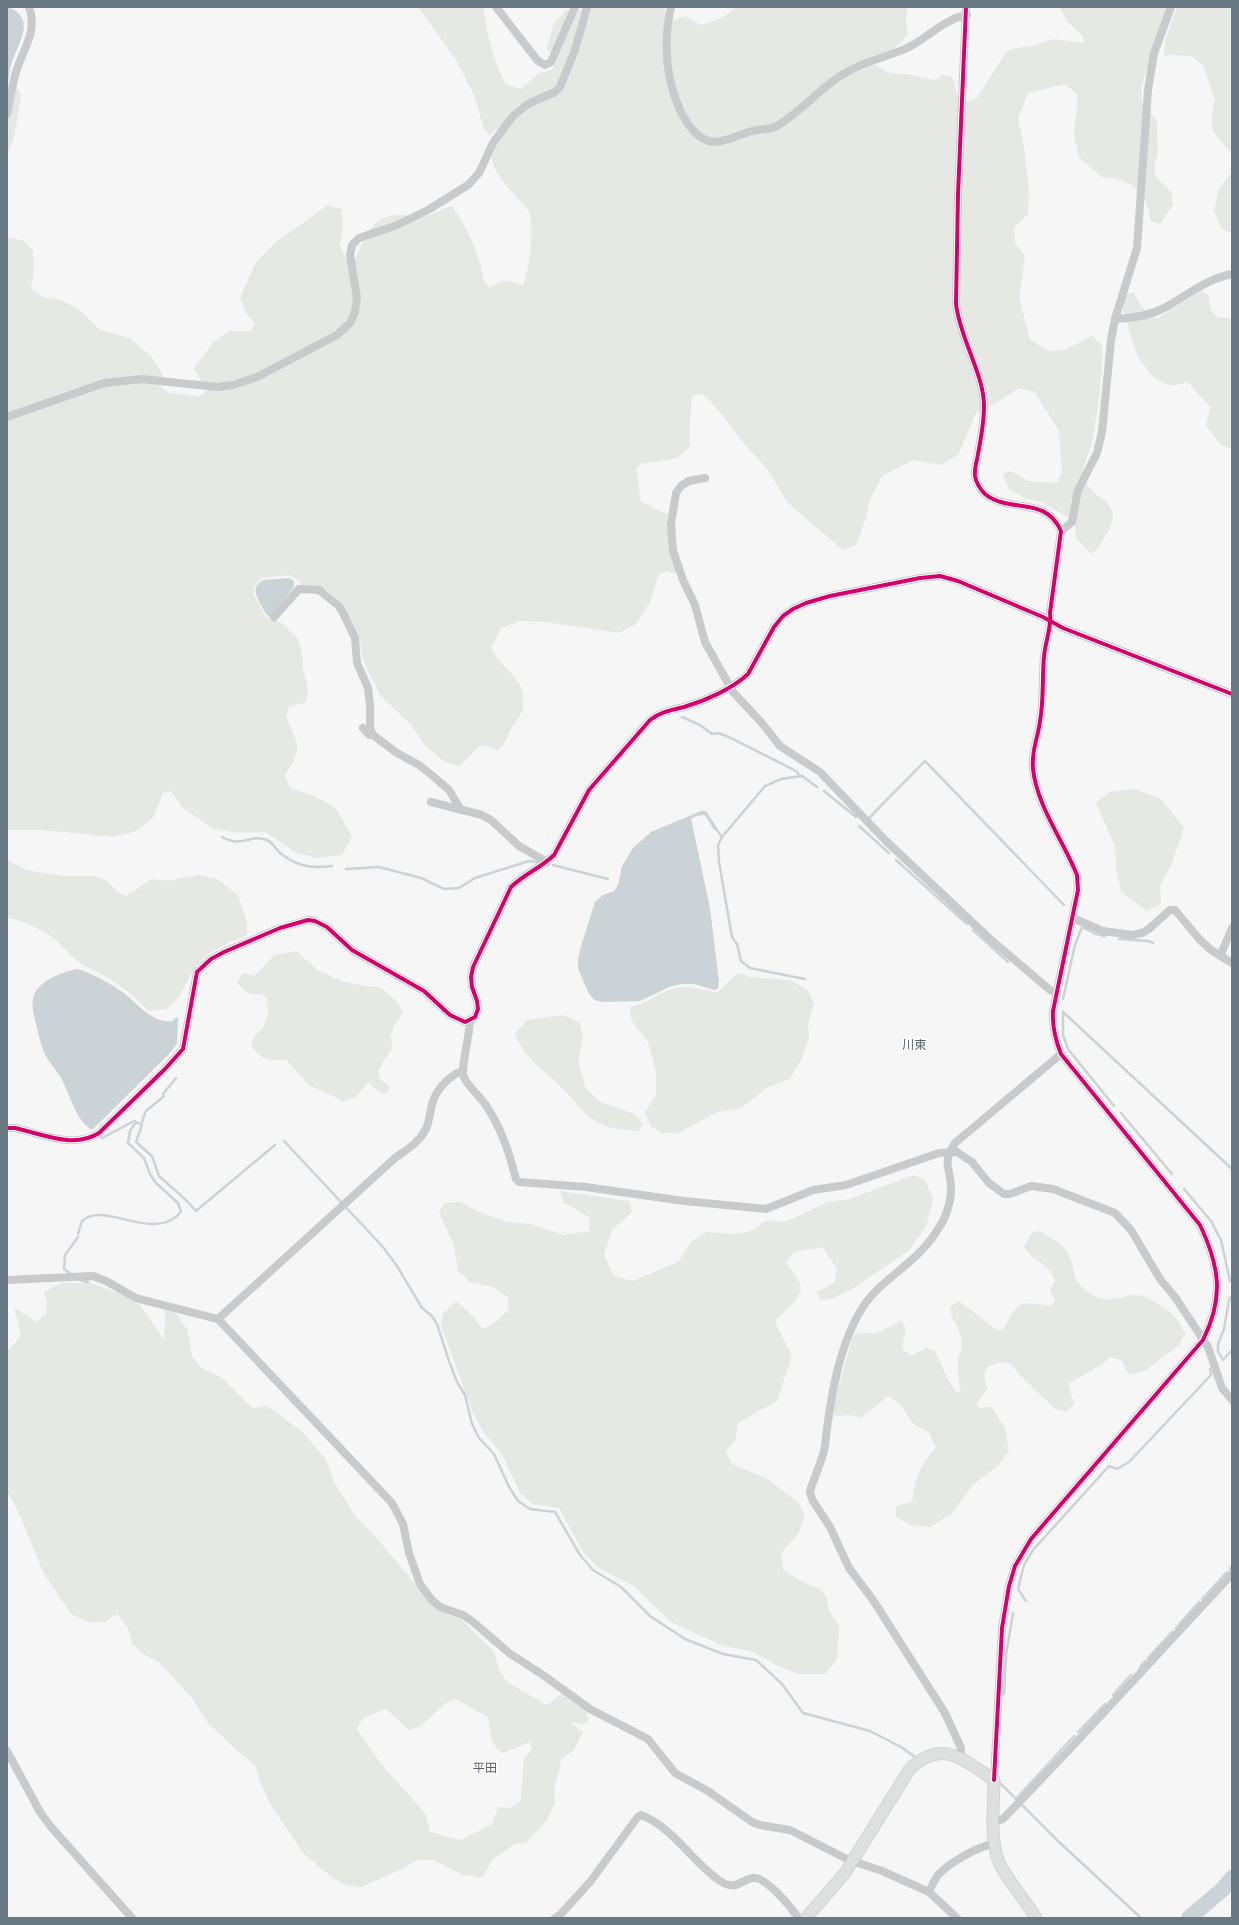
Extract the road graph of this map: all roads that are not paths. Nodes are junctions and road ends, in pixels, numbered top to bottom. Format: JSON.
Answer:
{"nodes":[{"id":1,"x":29,"y":7,"type":"edge"},
{"id":2,"x":496,"y":7,"type":"edge"},
{"id":3,"x":575,"y":7,"type":"edge"},
{"id":4,"x":587,"y":7,"type":"edge"},
{"id":5,"x":671,"y":7,"type":"edge"},
{"id":6,"x":1171,"y":7,"type":"edge"},
{"id":7,"x":966,"y":11,"type":"edge"},
{"id":8,"x":7,"y":114,"type":"edge"},
{"id":9,"x":1232,"y":274,"type":"edge"},
{"id":10,"x":1115,"y":319,"type":"junction"},
{"id":11,"x":7,"y":416,"type":"edge"},
{"id":12,"x":705,"y":478,"type":"dead end"},
{"id":13,"x":1061,"y":531,"type":"junction"},
{"id":14,"x":274,"y":617,"type":"dead end"},
{"id":15,"x":1051,"y":622,"type":"junction"},
{"id":16,"x":730,"y":687,"type":"junction"},
{"id":17,"x":1232,"y":694,"type":"edge"},
{"id":18,"x":363,"y":728,"type":"dead end"},
{"id":19,"x":373,"y":735,"type":"junction"},
{"id":20,"x":431,"y":802,"type":"dead end"},
{"id":21,"x":461,"y":810,"type":"junction"},
{"id":22,"x":547,"y":862,"type":"junction"},
{"id":23,"x":1073,"y":918,"type":"junction"},
{"id":24,"x":1232,"y":928,"type":"edge"},
{"id":25,"x":1220,"y":956,"type":"junction"},
{"id":26,"x":1232,"y":963,"type":"edge"},
{"id":27,"x":1057,"y":993,"type":"junction"},
{"id":28,"x":470,"y":1020,"type":"junction"},
{"id":29,"x":1061,"y":1054,"type":"junction"},
{"id":30,"x":462,"y":1071,"type":"junction"},
{"id":31,"x":7,"y":1128,"type":"edge"},
{"id":32,"x":950,"y":1151,"type":"junction"},
{"id":33,"x":7,"y":1280,"type":"edge"},
{"id":34,"x":218,"y":1318,"type":"junction"},
{"id":35,"x":1203,"y":1340,"type":"junction"},
{"id":36,"x":1232,"y":1400,"type":"edge"},
{"id":37,"x":1232,"y":1574,"type":"edge"},
{"id":38,"x":7,"y":1751,"type":"edge"},
{"id":39,"x":962,"y":1758,"type":"junction"},
{"id":40,"x":994,"y":1780,"type":"junction"},
{"id":41,"x":994,"y":1822,"type":"junction"},
{"id":42,"x":994,"y":1844,"type":"junction"},
{"id":43,"x":852,"y":1861,"type":"junction"},
{"id":44,"x":929,"y":1892,"type":"junction"},
{"id":45,"x":132,"y":1918,"type":"edge"},
{"id":46,"x":554,"y":1918,"type":"edge"},
{"id":47,"x":798,"y":1918,"type":"edge"},
{"id":48,"x":806,"y":1918,"type":"edge"},
{"id":49,"x":957,"y":1918,"type":"edge"},
{"id":50,"x":1036,"y":1918,"type":"edge"}],
"edges":[{"from":1,"to":8,"type":"street"},
{"from":2,"to":3,"type":"street"},
{"from":4,"to":11,"type":"street"},
{"from":5,"to":7,"type":"street"},
{"from":6,"to":10,"type":"street"},
{"from":7,"to":13,"type":"street"},
{"from":9,"to":10,"type":"street"},
{"from":10,"to":13,"type":"street"},
{"from":12,"to":16,"type":"street"},
{"from":13,"to":15,"type":"street"},
{"from":14,"to":19,"type":"street"},
{"from":15,"to":16,"type":"street"},
{"from":15,"to":17,"type":"street"},
{"from":15,"to":23,"type":"street"},
{"from":16,"to":22,"type":"street"},
{"from":16,"to":27,"type":"street"},
{"from":18,"to":19,"type":"street"},
{"from":19,"to":21,"type":"street"},
{"from":20,"to":21,"type":"street"},
{"from":21,"to":22,"type":"street"},
{"from":22,"to":28,"type":"street"},
{"from":23,"to":25,"type":"street"},
{"from":23,"to":27,"type":"street"},
{"from":24,"to":25,"type":"street"},
{"from":25,"to":26,"type":"street"},
{"from":27,"to":29,"type":"street"},
{"from":28,"to":30,"type":"street"},
{"from":28,"to":31,"type":"street"},
{"from":29,"to":32,"type":"street"},
{"from":29,"to":35,"type":"street"},
{"from":30,"to":32,"type":"street"},
{"from":30,"to":34,"type":"street"},
{"from":32,"to":35,"type":"street"},
{"from":32,"to":39,"type":"street"},
{"from":33,"to":34,"type":"street"},
{"from":34,"to":43,"type":"street"},
{"from":35,"to":36,"type":"street"},
{"from":35,"to":40,"type":"street"},
{"from":37,"to":41,"type":"street"},
{"from":38,"to":45,"type":"street"},
{"from":39,"to":40,"type":"main road"},
{"from":39,"to":43,"type":"main road"},
{"from":40,"to":41,"type":"main road"},
{"from":41,"to":42,"type":"main road"},
{"from":42,"to":44,"type":"street"},
{"from":42,"to":50,"type":"main road"},
{"from":43,"to":44,"type":"street"},
{"from":43,"to":48,"type":"main road"},
{"from":44,"to":49,"type":"street"},
{"from":46,"to":47,"type":"street"}]}
